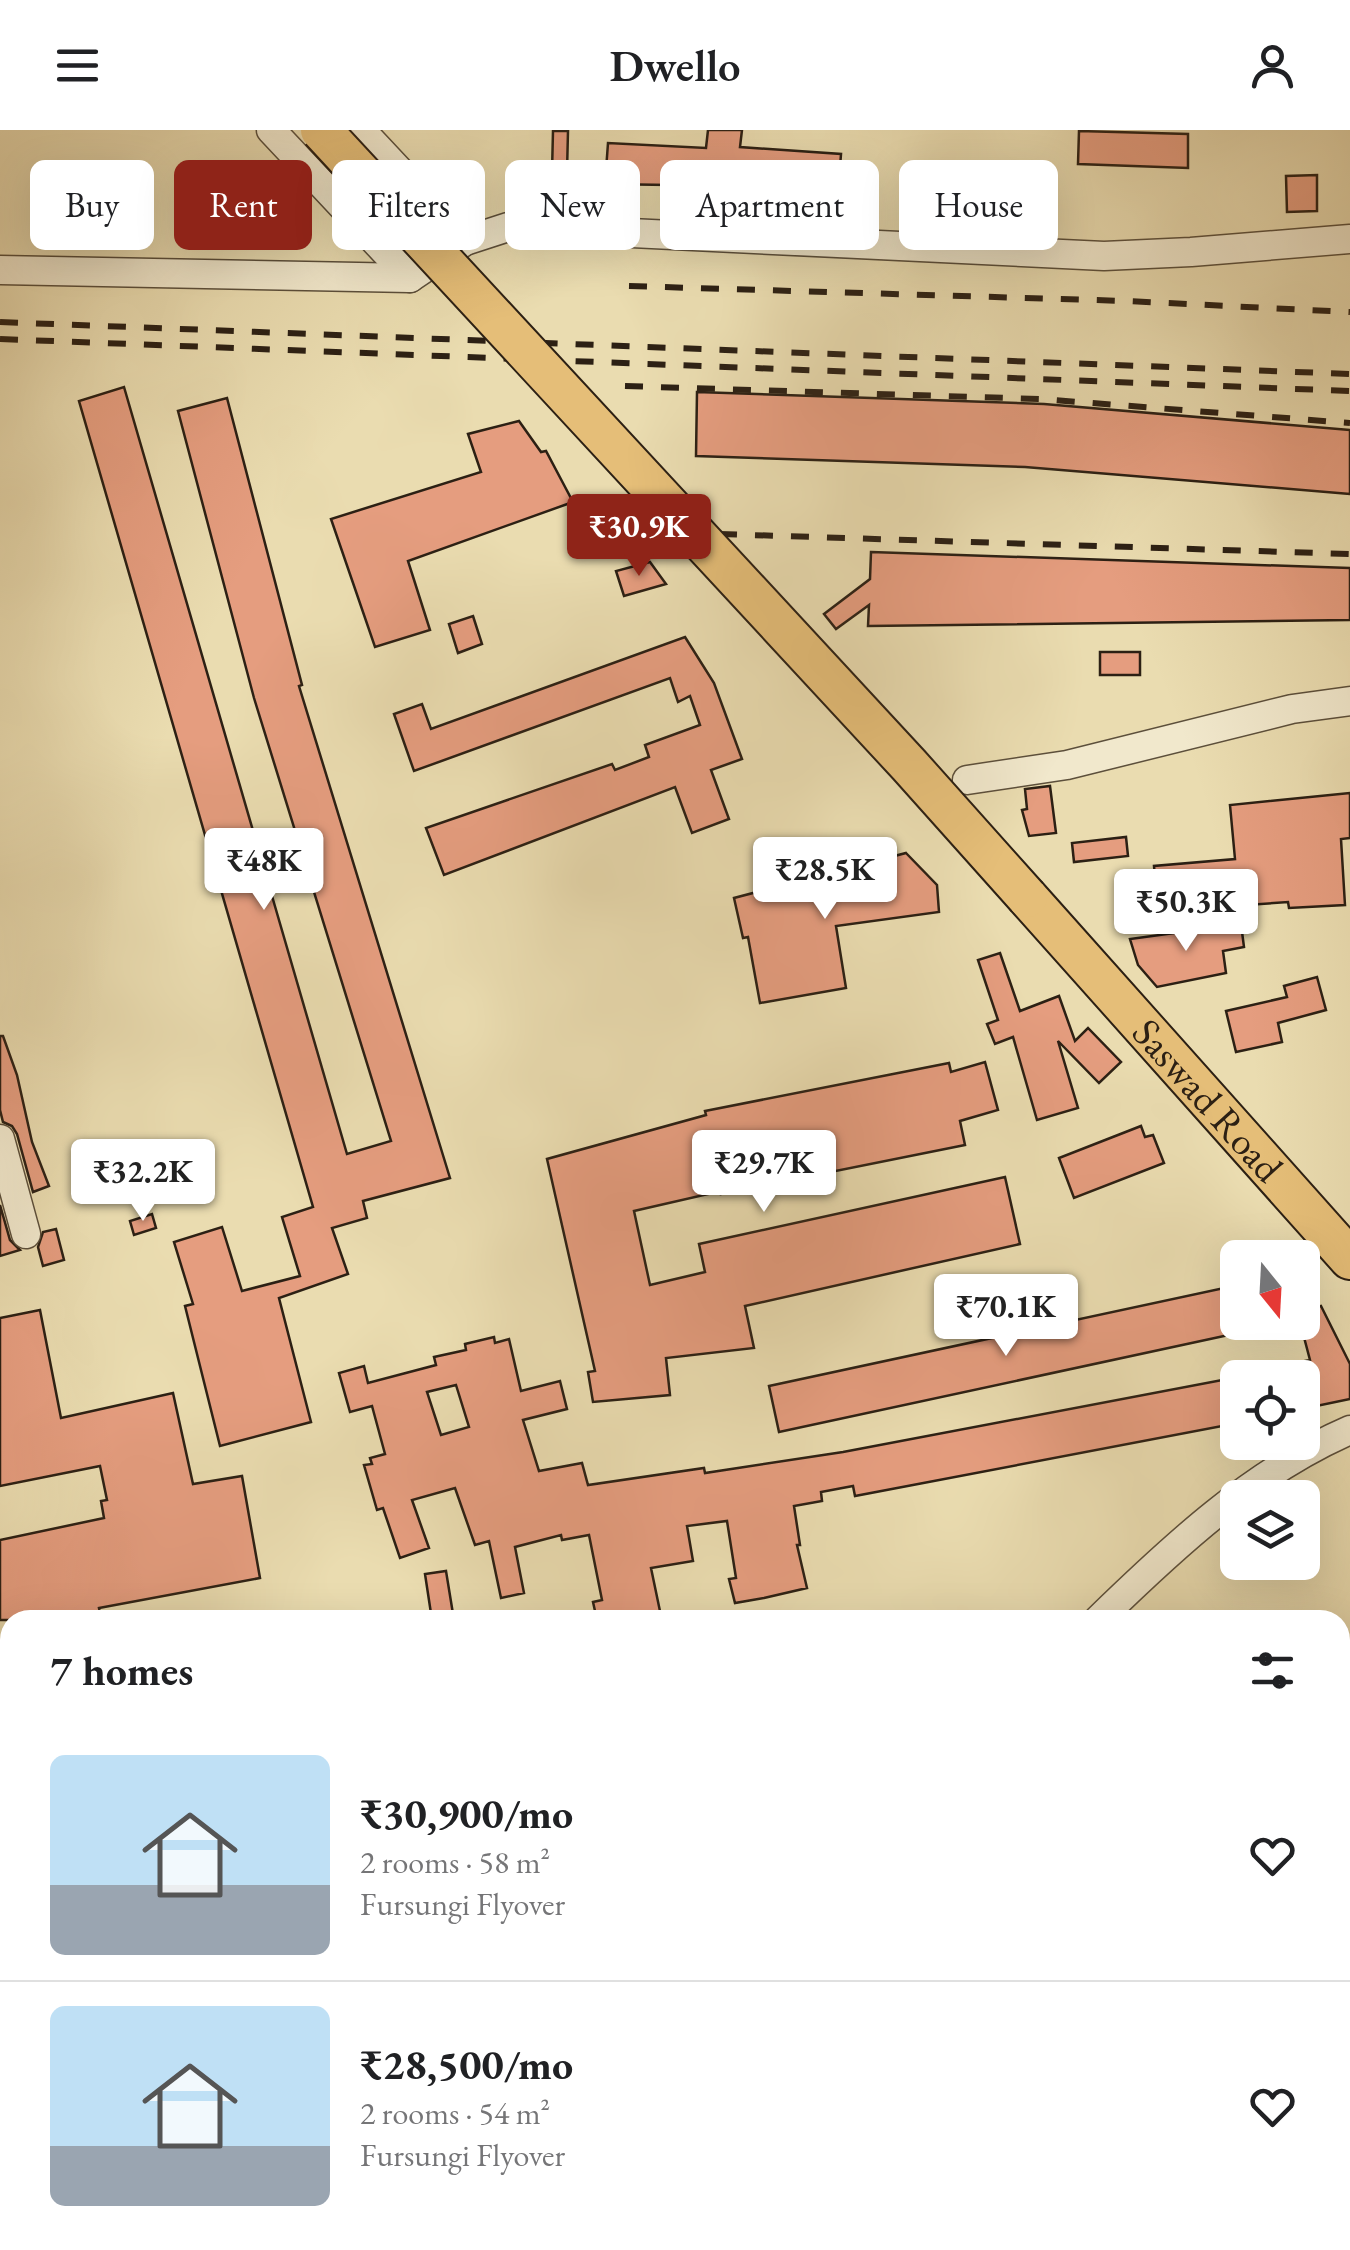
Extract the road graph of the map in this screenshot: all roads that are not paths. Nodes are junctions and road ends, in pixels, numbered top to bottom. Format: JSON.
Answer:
{"nodes":[{"id":1,"x":271,"y":130,"type":"edge"},
{"id":2,"x":321,"y":130,"type":"edge"},
{"id":3,"x":361,"y":130,"type":"edge"},
{"id":4,"x":389,"y":160,"type":"edge"},
{"id":5,"x":485,"y":235,"type":"edge"},
{"id":6,"x":1350,"y":238,"type":"edge"},
{"id":7,"x":452,"y":250,"type":"edge"},
{"id":8,"x":0,"y":270,"type":"edge"},
{"id":9,"x":410,"y":278,"type":"junction"},
{"id":10,"x":1350,"y":701,"type":"edge"},
{"id":11,"x":967,"y":780,"type":"dead end"},
{"id":12,"x":0,"y":1139,"type":"edge"},
{"id":13,"x":26,"y":1234,"type":"dead end"},
{"id":14,"x":1350,"y":1258,"type":"edge"},
{"id":15,"x":1350,"y":1430,"type":"edge"},
{"id":16,"x":1109,"y":1610,"type":"edge"}],
"edges":[{"from":1,"to":9,"type":"street"},
{"from":2,"to":14,"type":"highway","name":"Saswad Road","bridge":true},
{"from":3,"to":4,"type":"street"},
{"from":5,"to":6,"type":"street"},
{"from":7,"to":9,"type":"street"},
{"from":8,"to":9,"type":"street"},
{"from":10,"to":11,"type":"street"},
{"from":12,"to":13,"type":"street"},
{"from":15,"to":16,"type":"street"}]}
